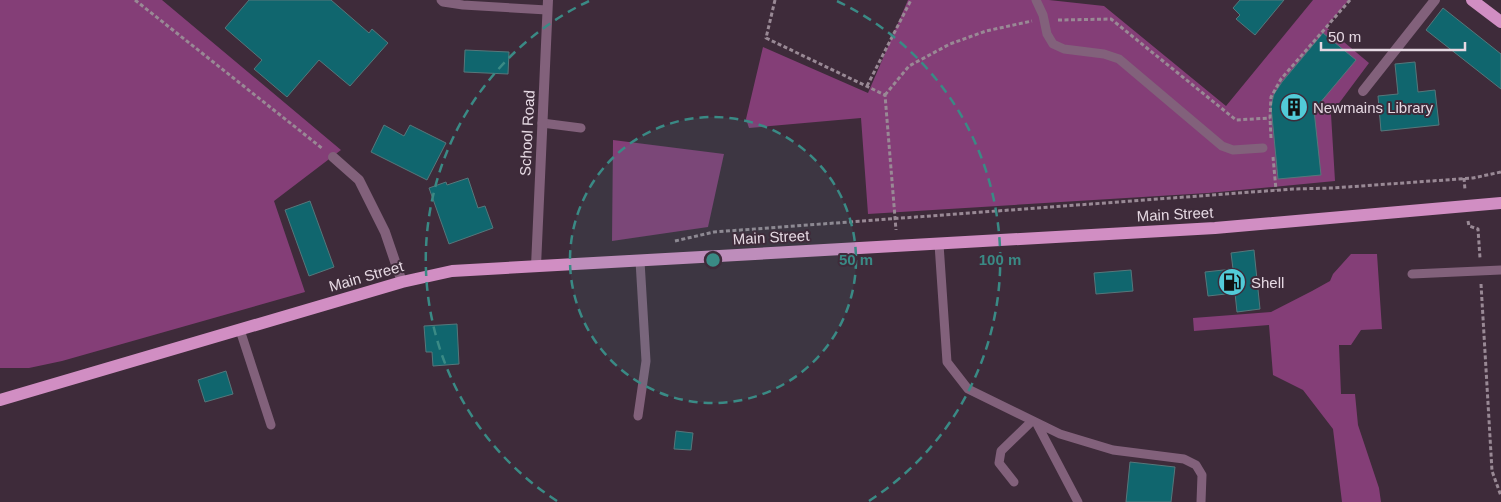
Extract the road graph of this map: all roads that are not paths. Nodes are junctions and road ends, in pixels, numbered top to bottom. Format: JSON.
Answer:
{"nodes":[{"id":1,"x":441,"y":0,"type":"edge"},
{"id":2,"x":1036,"y":0,"type":"edge"},
{"id":3,"x":1435,"y":0,"type":"edge"},
{"id":4,"x":1472,"y":0,"type":"edge"},
{"id":5,"x":548,"y":5,"type":"edge"},
{"id":6,"x":1501,"y":22,"type":"edge"},
{"id":7,"x":1363,"y":91,"type":"dead end"},
{"id":8,"x":542,"y":123,"type":"junction"},
{"id":9,"x":581,"y":128,"type":"dead end"},
{"id":10,"x":1267,"y":146,"type":"road end"},
{"id":11,"x":334,"y":157,"type":"road end"},
{"id":12,"x":1501,"y":203,"type":"edge"},
{"id":13,"x":939,"y":244,"type":"junction"},
{"id":14,"x":640,"y":260,"type":"junction"},
{"id":15,"x":536,"y":266,"type":"junction"},
{"id":16,"x":1501,"y":270,"type":"edge"},
{"id":17,"x":1412,"y":274,"type":"dead end"},
{"id":18,"x":402,"y":282,"type":"junction"},
{"id":19,"x":240,"y":330,"type":"junction"},
{"id":20,"x":0,"y":400,"type":"edge"},
{"id":21,"x":638,"y":416,"type":"dead end"},
{"id":22,"x":1035,"y":423,"type":"junction"},
{"id":23,"x":271,"y":424,"type":"dead end"},
{"id":24,"x":1014,"y":482,"type":"dead end"},
{"id":25,"x":1078,"y":502,"type":"edge"},
{"id":26,"x":1201,"y":502,"type":"edge"}],
"edges":[{"from":1,"to":5,"type":"lane"},
{"from":2,"to":10,"type":"lane"},
{"from":3,"to":7,"type":"street"},
{"from":4,"to":6,"type":"main road"},
{"from":5,"to":8,"type":"street","name":"School Road"},
{"from":8,"to":9,"type":"lane"},
{"from":8,"to":15,"type":"street","name":"School Road"},
{"from":11,"to":18,"type":"street"},
{"from":12,"to":13,"type":"main road","name":"Main Street"},
{"from":13,"to":14,"type":"main road","name":"Main Street"},
{"from":13,"to":22,"type":"lane"},
{"from":14,"to":15,"type":"main road","name":"Main Street"},
{"from":14,"to":21,"type":"lane"},
{"from":15,"to":18,"type":"main road","name":"Main Street"},
{"from":16,"to":17,"type":"lane"},
{"from":18,"to":19,"type":"main road","name":"Main Street"},
{"from":19,"to":20,"type":"main road","name":"Main Street"},
{"from":19,"to":23,"type":"lane"},
{"from":22,"to":24,"type":"lane"},
{"from":22,"to":25,"type":"lane"},
{"from":22,"to":26,"type":"lane"}]}
